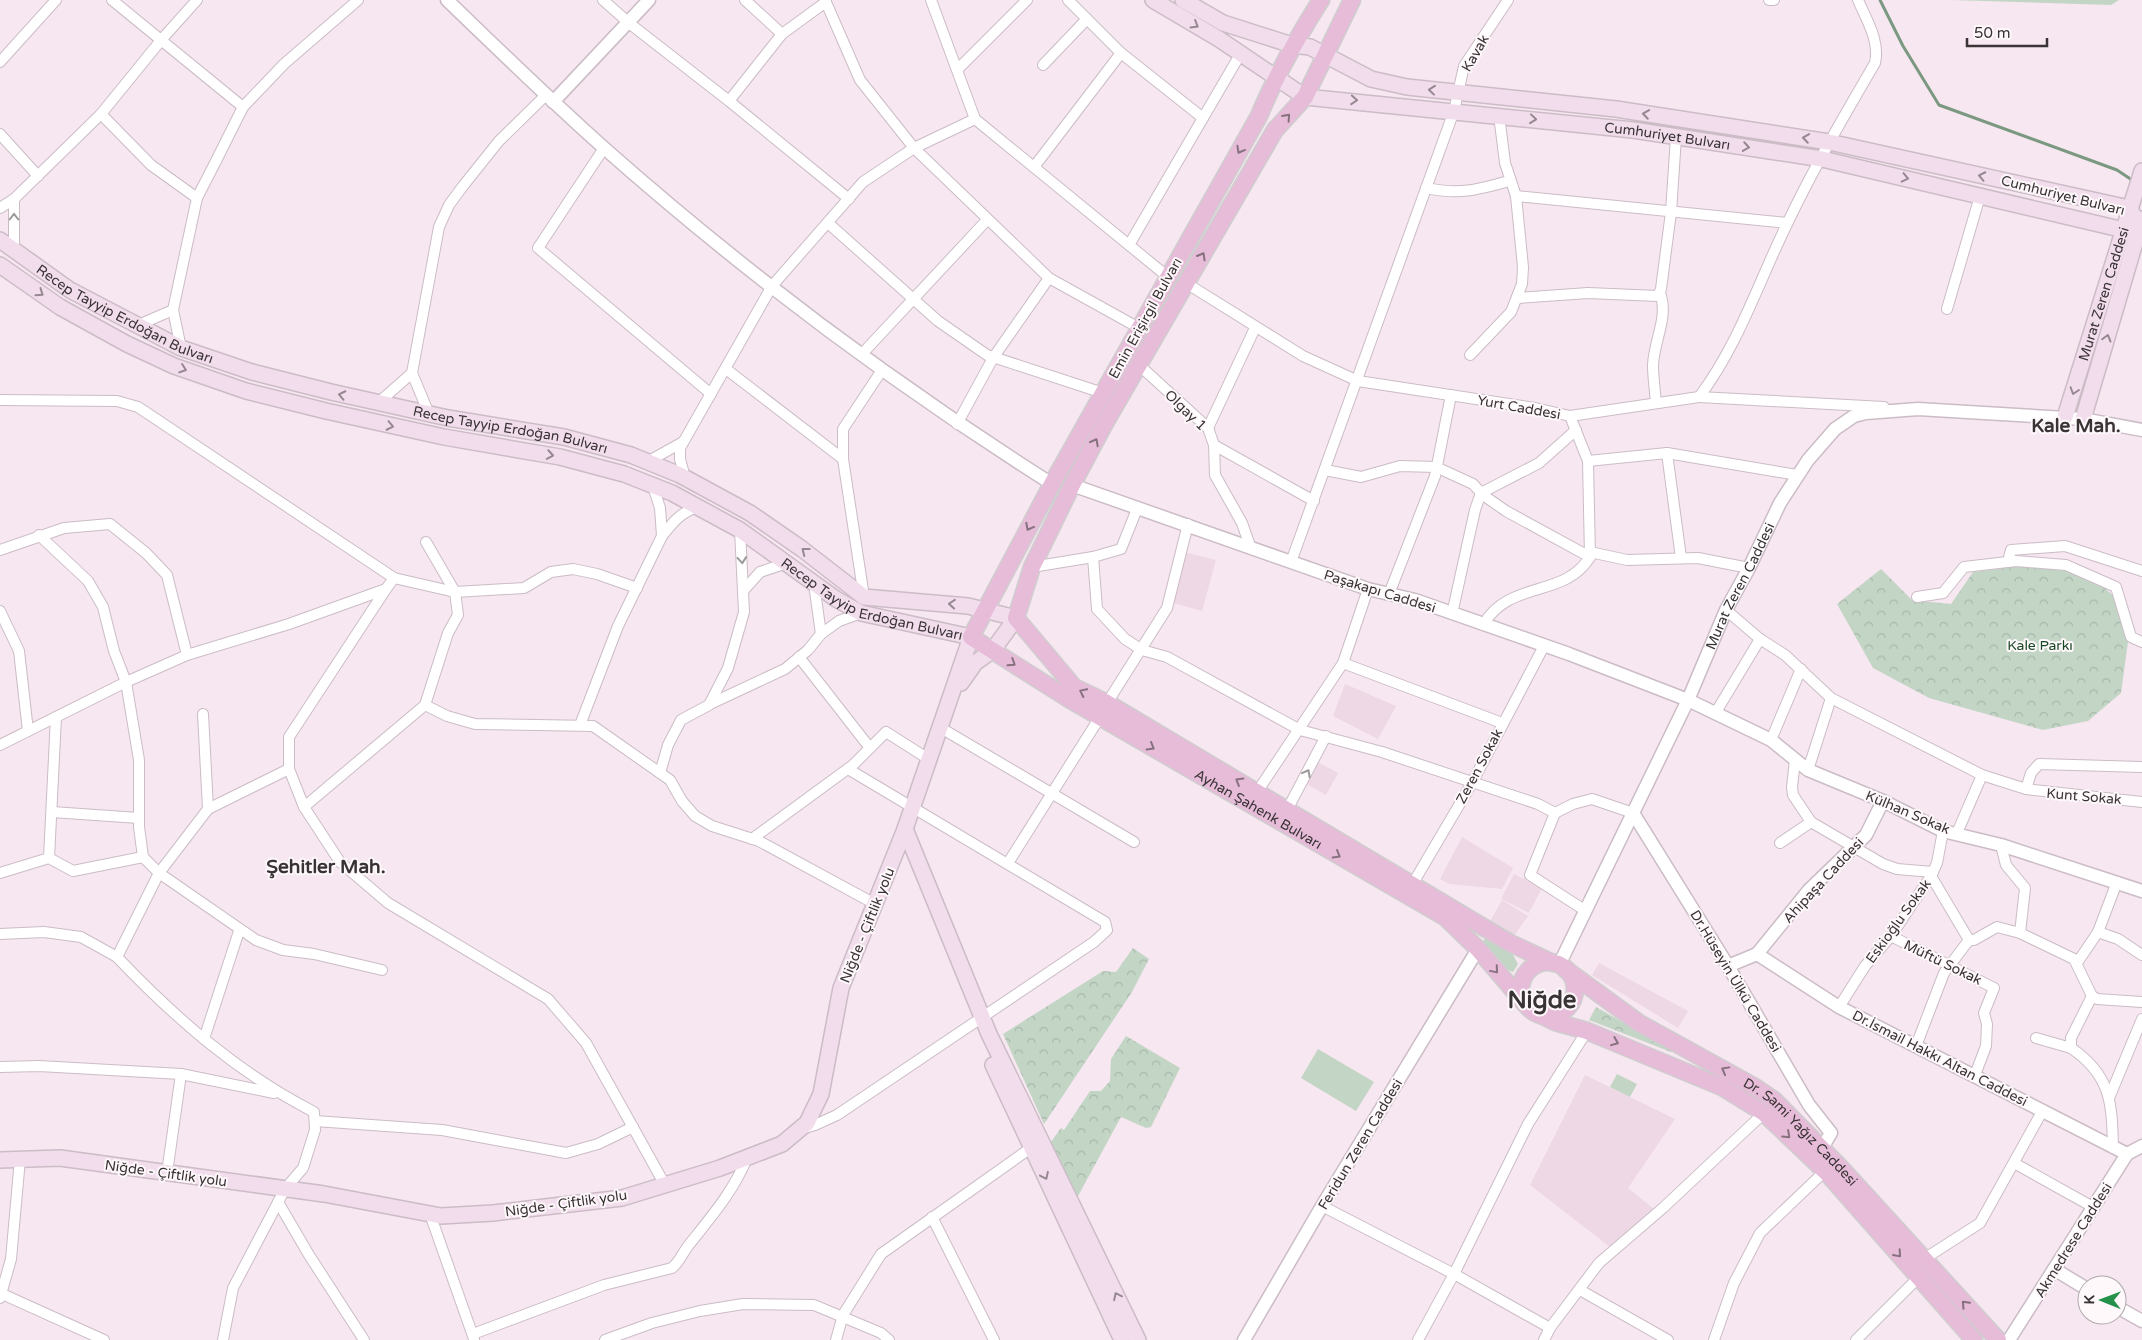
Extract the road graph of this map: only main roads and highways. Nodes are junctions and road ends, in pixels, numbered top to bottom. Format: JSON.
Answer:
{"nodes":[{"id":1,"x":1153,"y":0,"type":"edge"},
{"id":2,"x":1184,"y":0,"type":"edge"},
{"id":3,"x":1321,"y":0,"type":"edge"},
{"id":4,"x":1352,"y":0,"type":"edge"},
{"id":5,"x":1292,"y":45,"type":"junction"},
{"id":6,"x":1326,"y":56,"type":"junction"},
{"id":7,"x":1276,"y":76,"type":"junction"},
{"id":8,"x":1305,"y":97,"type":"junction"},
{"id":9,"x":2142,"y":172,"type":"edge"},
{"id":10,"x":2130,"y":208,"type":"junction"},
{"id":11,"x":2141,"y":222,"type":"edge"},
{"id":12,"x":2124,"y":230,"type":"junction"},
{"id":13,"x":0,"y":240,"type":"edge"},
{"id":14,"x":0,"y":265,"type":"edge"},
{"id":15,"x":2065,"y":418,"type":"road end"},
{"id":16,"x":2083,"y":419,"type":"road end"},
{"id":17,"x":985,"y":610,"type":"junction"},
{"id":18,"x":1016,"y":618,"type":"junction"},
{"id":19,"x":971,"y":637,"type":"junction"},
{"id":20,"x":994,"y":650,"type":"junction"},
{"id":21,"x":953,"y":694,"type":"junction"},
{"id":22,"x":1104,"y":710,"type":"junction"},
{"id":23,"x":904,"y":833,"type":"junction"},
{"id":24,"x":1559,"y":966,"type":"junction"},
{"id":25,"x":1532,"y":1010,"type":"junction"},
{"id":26,"x":1037,"y":1144,"type":"junction"},
{"id":27,"x":0,"y":1160,"type":"edge"},
{"id":28,"x":1122,"y":1340,"type":"edge"},
{"id":29,"x":1138,"y":1340,"type":"edge"},
{"id":30,"x":1974,"y":1340,"type":"edge"},
{"id":31,"x":1998,"y":1340,"type":"edge"}],
"edges":[{"from":1,"to":7,"type":"main road","one_way":true},
{"from":2,"to":5,"type":"main road","name":"Cumhuriyet Bulvarı"},
{"from":3,"to":5,"type":"main road","name":"Emin Erişirgil Bulvarı"},
{"from":4,"to":6,"type":"main road","name":"Emin Erişirgil Bulvarı"},
{"from":5,"to":6,"type":"main road","name":"Cumhuriyet Bulvarı"},
{"from":5,"to":7,"type":"main road","name":"Emin Erişirgil Bulvarı"},
{"from":6,"to":8,"type":"main road","name":"Emin Erişirgil Bulvarı"},
{"from":10,"to":6,"type":"main road","name":"Cumhuriyet Bulvarı","one_way":true},
{"from":7,"to":8,"type":"main road"},
{"from":7,"to":17,"type":"main road","name":"Emin Erişirgil Bulvarı","one_way":true},
{"from":8,"to":12,"type":"main road","name":"Cumhuriyet Bulvarı","one_way":true},
{"from":18,"to":8,"type":"main road","name":"Emin Erişirgil Bulvarı","one_way":true},
{"from":9,"to":10,"type":"main road","name":"Murat Zeren Caddesi"},
{"from":10,"to":11,"type":"main road","name":"Cumhuriyet Bulvarı"},
{"from":10,"to":12,"type":"main road","name":"Murat Zeren Caddesi"},
{"from":11,"to":12,"type":"main road","name":"Cumhuriyet Bulvarı"},
{"from":16,"to":11,"type":"main road","name":"Murat Zeren Caddesi","one_way":true},
{"from":12,"to":15,"type":"main road","name":"Murat Zeren Caddesi","one_way":true},
{"from":17,"to":13,"type":"main road","name":"Recep Tayyip Erdoğan Bulvarı","one_way":true},
{"from":14,"to":19,"type":"main road","name":"Recep Tayyip Erdoğan Bulvarı","one_way":true},
{"from":17,"to":18,"type":"main road","name":"Recep Tayyip Erdoğan Bulvarı"},
{"from":17,"to":19,"type":"main road","name":"Emin Erişirgil Bulvarı"},
{"from":18,"to":20,"type":"main road"},
{"from":22,"to":18,"type":"main road","name":"Ayhan Şahenk Bulvarı","one_way":true},
{"from":19,"to":20,"type":"main road","name":"Ayhan Şahenk Bulvarı"},
{"from":19,"to":21,"type":"main road"},
{"from":20,"to":21,"type":"main road"},
{"from":20,"to":22,"type":"main road","name":"Ayhan Şahenk Bulvarı","one_way":true},
{"from":21,"to":23,"type":"main road","name":"Niğde - Çiftlik yolu"},
{"from":24,"to":22,"type":"main road","name":"Ayhan Şahenk Bulvarı","one_way":true},
{"from":22,"to":25,"type":"main road","name":"Ayhan Şahenk Bulvarı","one_way":true},
{"from":23,"to":26,"type":"main road"},
{"from":23,"to":27,"type":"main road","name":"Niğde - Çiftlik yolu"},
{"from":24,"to":25,"type":"main road"},
{"from":24,"to":25,"type":"main road"},
{"from":31,"to":24,"type":"main road","name":"Dr. Sami Yağız Caddesi","one_way":true},
{"from":25,"to":30,"type":"main road","name":"Dr. Sami Yağız Caddesi","one_way":true},
{"from":26,"to":28,"type":"main road","one_way":true},
{"from":29,"to":26,"type":"main road","one_way":true}]}
